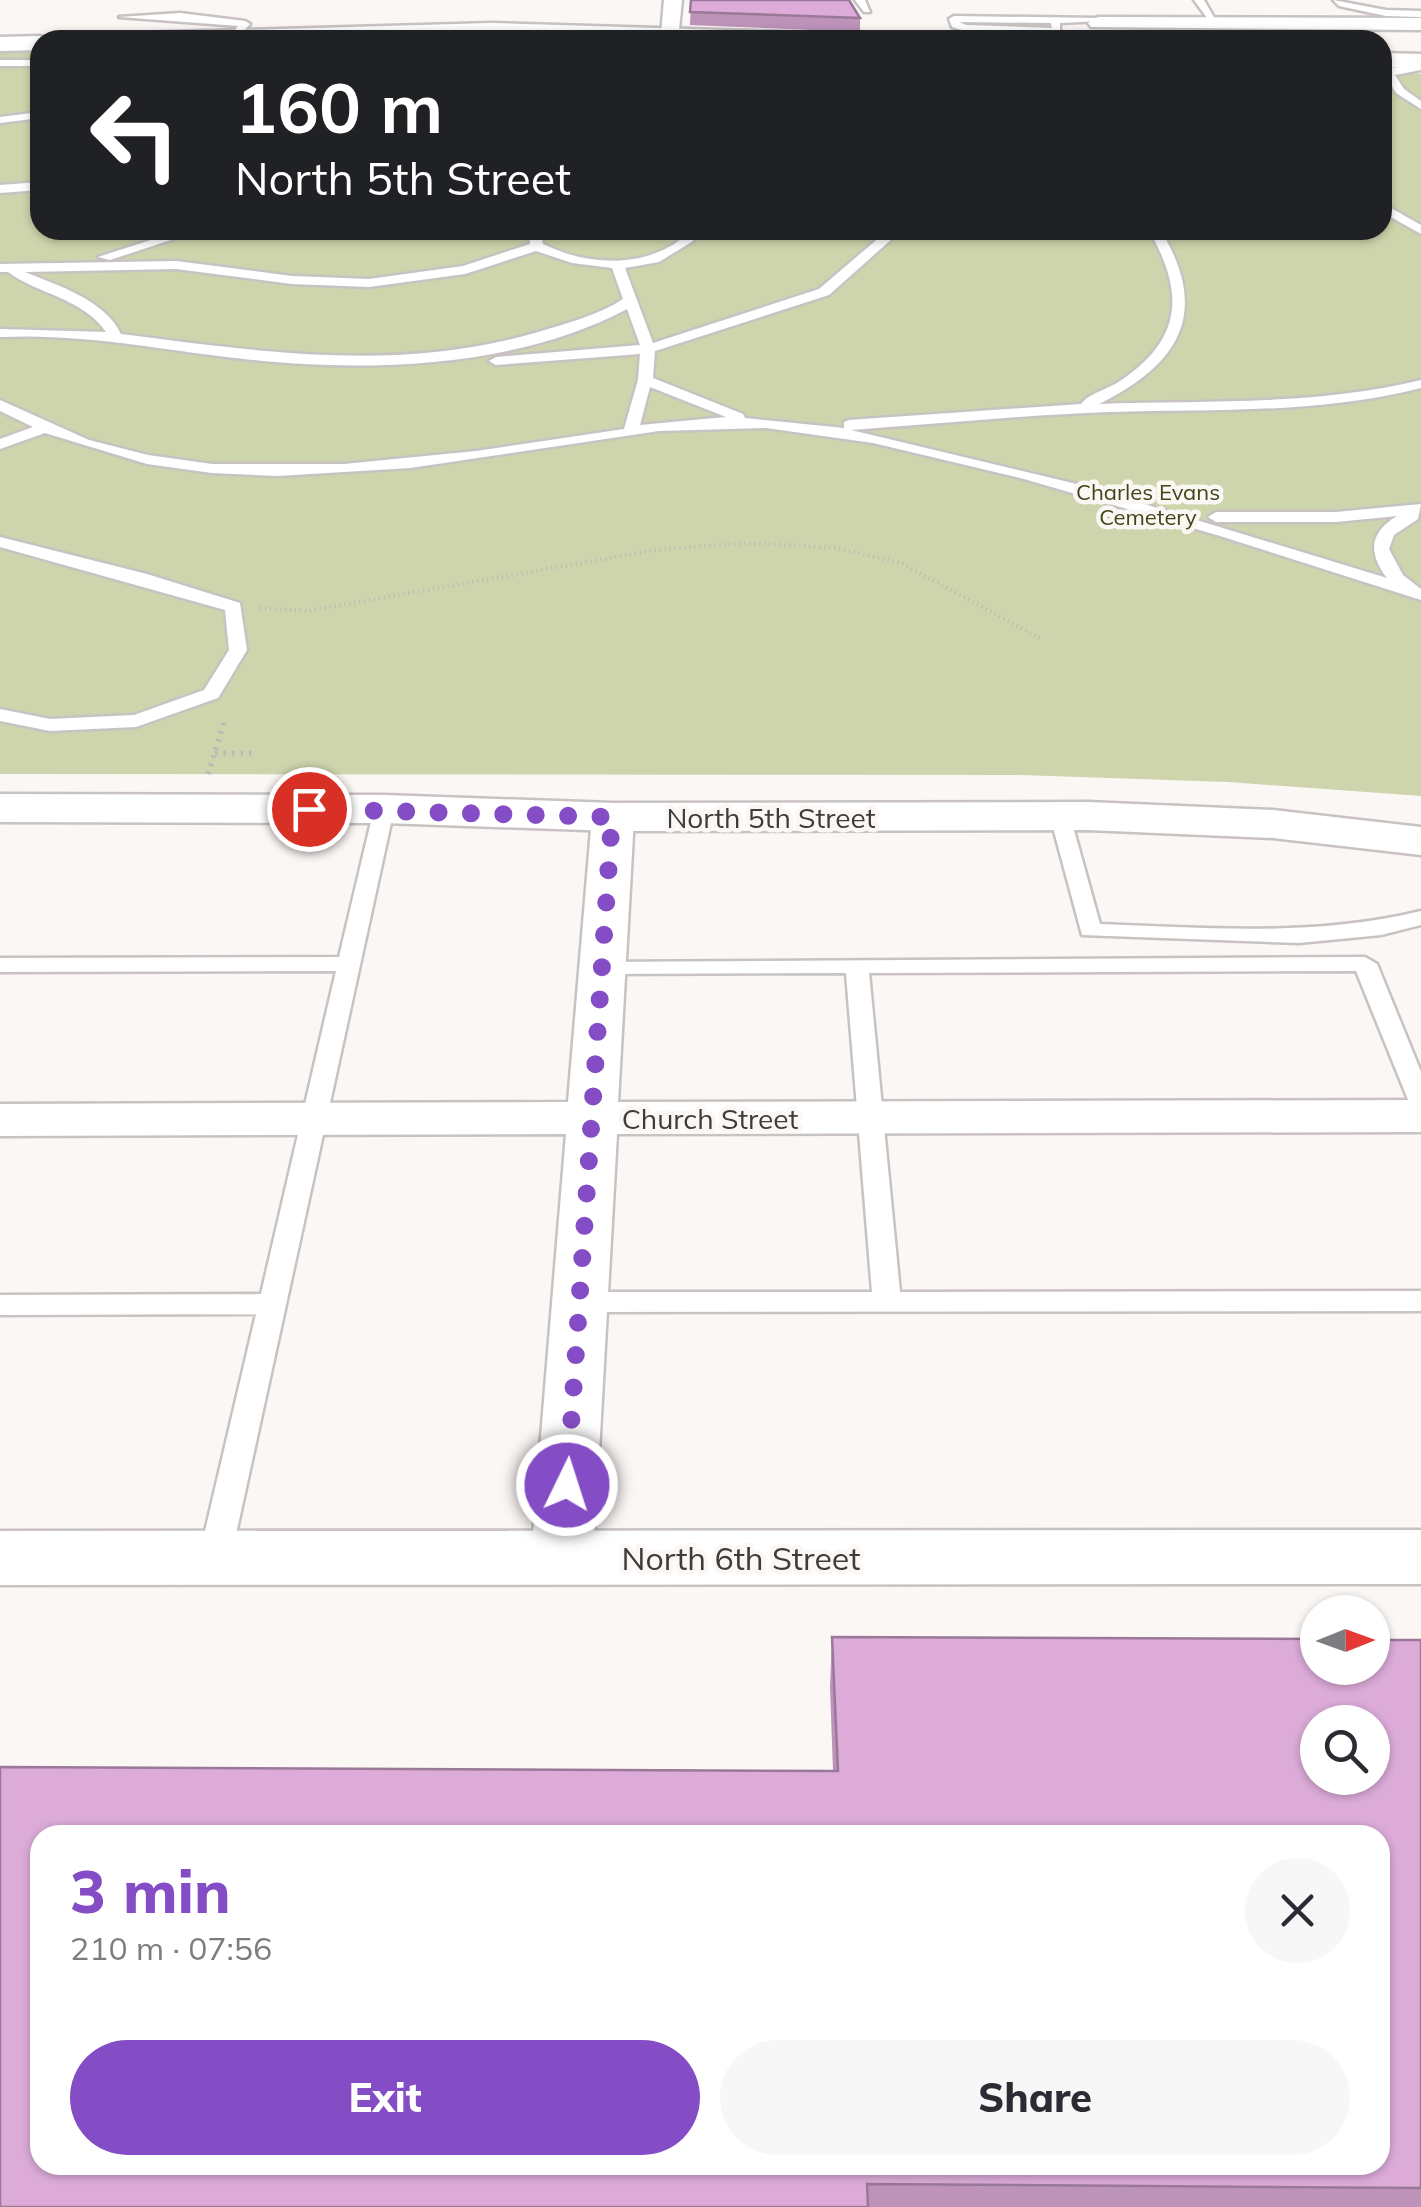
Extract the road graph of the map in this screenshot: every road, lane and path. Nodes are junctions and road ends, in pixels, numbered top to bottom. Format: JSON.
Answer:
{"nodes":[{"id":1,"x":673,"y":0,"type":"edge"},
{"id":2,"x":1086,"y":0,"type":"edge"},
{"id":3,"x":1199,"y":0,"type":"edge"},
{"id":4,"x":1338,"y":0,"type":"edge"},
{"id":5,"x":1048,"y":8,"type":"dead end"},
{"id":6,"x":954,"y":13,"type":"dead end"},
{"id":7,"x":1421,"y":14,"type":"edge"},
{"id":8,"x":124,"y":17,"type":"dead end"},
{"id":9,"x":1055,"y":22,"type":"junction"},
{"id":10,"x":1216,"y":24,"type":"junction"},
{"id":11,"x":1421,"y":24,"type":"edge"},
{"id":12,"x":1101,"y":28,"type":"edge"},
{"id":13,"x":240,"y":30,"type":"joint"},
{"id":14,"x":521,"y":30,"type":"edge"},
{"id":15,"x":671,"y":30,"type":"edge"},
{"id":16,"x":30,"y":43,"type":"edge"},
{"id":17,"x":0,"y":44,"type":"edge"},
{"id":18,"x":1392,"y":61,"type":"edge"},
{"id":19,"x":0,"y":63,"type":"edge"},
{"id":20,"x":30,"y":63,"type":"edge"},
{"id":21,"x":1418,"y":63,"type":"edge"},
{"id":22,"x":1392,"y":72,"type":"edge"},
{"id":23,"x":1392,"y":81,"type":"edge"},
{"id":24,"x":1399,"y":103,"type":"dead end"},
{"id":25,"x":1418,"y":104,"type":"edge"},
{"id":26,"x":30,"y":116,"type":"edge"},
{"id":27,"x":0,"y":120,"type":"edge"},
{"id":28,"x":30,"y":187,"type":"edge"},
{"id":29,"x":0,"y":189,"type":"edge"},
{"id":30,"x":1392,"y":213,"type":"edge"},
{"id":31,"x":1392,"y":230,"type":"edge"},
{"id":32,"x":1421,"y":231,"type":"edge"},
{"id":33,"x":162,"y":240,"type":"edge"},
{"id":34,"x":534,"y":240,"type":"edge"},
{"id":35,"x":687,"y":240,"type":"edge"},
{"id":36,"x":884,"y":240,"type":"edge"},
{"id":37,"x":1163,"y":240,"type":"edge"},
{"id":38,"x":537,"y":246,"type":"junction"},
{"id":39,"x":616,"y":262,"type":"junction"},
{"id":40,"x":77,"y":266,"type":"junction"},
{"id":41,"x":2,"y":268,"type":"edge"},
{"id":42,"x":630,"y":300,"type":"junction"},
{"id":43,"x":0,"y":333,"type":"edge"},
{"id":44,"x":115,"y":336,"type":"junction"},
{"id":45,"x":648,"y":349,"type":"junction"},
{"id":46,"x":386,"y":362,"type":"junction"},
{"id":47,"x":646,"y":380,"type":"junction"},
{"id":48,"x":1421,"y":384,"type":"edge"},
{"id":49,"x":0,"y":406,"type":"edge"},
{"id":50,"x":1069,"y":409,"type":"junction"},
{"id":51,"x":750,"y":422,"type":"junction"},
{"id":52,"x":804,"y":427,"type":"junction"},
{"id":53,"x":46,"y":428,"type":"junction"},
{"id":54,"x":631,"y":430,"type":"junction"},
{"id":55,"x":0,"y":444,"type":"edge"},
{"id":56,"x":1421,"y":510,"type":"edge"},
{"id":57,"x":1166,"y":512,"type":"junction"},
{"id":58,"x":0,"y":542,"type":"edge"},
{"id":59,"x":1414,"y":592,"type":"edge"},
{"id":60,"x":234,"y":606,"type":"junction"},
{"id":61,"x":1043,"y":640,"type":"dead end"},
{"id":62,"x":203,"y":696,"type":"junction"},
{"id":63,"x":0,"y":715,"type":"edge"},
{"id":64,"x":41,"y":723,"type":"junction"},
{"id":65,"x":0,"y":734,"type":"edge"},
{"id":66,"x":254,"y":752,"type":"dead end"},
{"id":67,"x":215,"y":753,"type":"junction"},
{"id":68,"x":0,"y":808,"type":"edge"},
{"id":69,"x":197,"y":808,"type":"junction"},
{"id":70,"x":384,"y":809,"type":"junction"},
{"id":71,"x":1060,"y":816,"type":"junction"},
{"id":72,"x":612,"y":817,"type":"junction"},
{"id":73,"x":1421,"y":840,"type":"edge"},
{"id":74,"x":1421,"y":918,"type":"edge"},
{"id":75,"x":348,"y":964,"type":"junction"},
{"id":76,"x":0,"y":965,"type":"edge"},
{"id":77,"x":856,"y":966,"type":"junction"},
{"id":78,"x":602,"y":967,"type":"junction"},
{"id":79,"x":1421,"y":1102,"type":"edge"},
{"id":80,"x":1421,"y":1116,"type":"edge"},
{"id":81,"x":870,"y":1117,"type":"junction"},
{"id":82,"x":592,"y":1118,"type":"junction"},
{"id":83,"x":0,"y":1120,"type":"edge"},
{"id":84,"x":312,"y":1120,"type":"junction"},
{"id":85,"x":1421,"y":1301,"type":"edge"},
{"id":86,"x":579,"y":1302,"type":"junction"},
{"id":87,"x":887,"y":1302,"type":"junction"},
{"id":88,"x":0,"y":1304,"type":"edge"},
{"id":89,"x":272,"y":1304,"type":"junction"},
{"id":90,"x":1421,"y":1557,"type":"edge"},
{"id":91,"x":0,"y":1558,"type":"edge"},
{"id":92,"x":215,"y":1558,"type":"junction"},
{"id":93,"x":562,"y":1558,"type":"junction"}],
"edges":[{"from":1,"to":15,"type":"street"},
{"from":2,"to":12,"type":"street"},
{"from":3,"to":10,"type":"lane"},
{"from":4,"to":7,"type":"lane"},
{"from":5,"to":9,"type":"lane"},
{"from":6,"to":9,"type":"lane"},
{"from":8,"to":13,"type":"lane"},
{"from":9,"to":12,"type":"lane"},
{"from":10,"to":11,"type":"street"},
{"from":10,"to":12,"type":"street"},
{"from":13,"to":14,"type":"main road"},
{"from":16,"to":17,"type":"main road"},
{"from":18,"to":21,"type":"main road"},
{"from":19,"to":20,"type":"lane"},
{"from":21,"to":22,"type":"lane"},
{"from":23,"to":25,"type":"lane"},
{"from":24,"to":25,"type":"lane"},
{"from":26,"to":27,"type":"lane"},
{"from":28,"to":29,"type":"lane"},
{"from":30,"to":32,"type":"lane"},
{"from":31,"to":32,"type":"lane"},
{"from":33,"to":40,"type":"lane"},
{"from":34,"to":38,"type":"lane"},
{"from":35,"to":39,"type":"lane"},
{"from":36,"to":45,"type":"lane"},
{"from":37,"to":50,"type":"lane"},
{"from":38,"to":39,"type":"lane"},
{"from":38,"to":40,"type":"lane"},
{"from":39,"to":42,"type":"lane"},
{"from":40,"to":41,"type":"lane"},
{"from":41,"to":44,"type":"lane"},
{"from":42,"to":45,"type":"lane"},
{"from":42,"to":46,"type":"lane"},
{"from":43,"to":44,"type":"lane"},
{"from":44,"to":46,"type":"lane"},
{"from":45,"to":46,"type":"lane"},
{"from":45,"to":47,"type":"lane"},
{"from":47,"to":51,"type":"lane"},
{"from":47,"to":54,"type":"lane"},
{"from":48,"to":50,"type":"lane"},
{"from":49,"to":53,"type":"lane"},
{"from":50,"to":52,"type":"lane"},
{"from":51,"to":52,"type":"lane"},
{"from":51,"to":54,"type":"lane"},
{"from":52,"to":57,"type":"lane"},
{"from":53,"to":54,"type":"lane"},
{"from":53,"to":55,"type":"lane"},
{"from":56,"to":57,"type":"lane"},
{"from":56,"to":59,"type":"lane"},
{"from":57,"to":59,"type":"lane"},
{"from":58,"to":60,"type":"lane"},
{"from":60,"to":61,"type":"path"},
{"from":60,"to":62,"type":"lane"},
{"from":62,"to":64,"type":"lane"},
{"from":62,"to":67,"type":"path"},
{"from":63,"to":64,"type":"lane"},
{"from":64,"to":65,"type":"lane"},
{"from":66,"to":67,"type":"path"},
{"from":67,"to":69,"type":"path"},
{"from":68,"to":69,"type":"main road","name":"North 5th Street"},
{"from":69,"to":70,"type":"main road","name":"North 5th Street"},
{"from":70,"to":72,"type":"main road","name":"North 5th Street"},
{"from":70,"to":75,"type":"lane"},
{"from":71,"to":72,"type":"main road","name":"North 5th Street"},
{"from":71,"to":73,"type":"main road","name":"North 5th Street"},
{"from":71,"to":74,"type":"lane"},
{"from":72,"to":78,"type":"street"},
{"from":75,"to":76,"type":"lane"},
{"from":75,"to":84,"type":"lane"},
{"from":77,"to":78,"type":"lane"},
{"from":77,"to":79,"type":"lane"},
{"from":77,"to":81,"type":"lane"},
{"from":78,"to":82,"type":"street"},
{"from":80,"to":81,"type":"street","name":"Church Street"},
{"from":81,"to":82,"type":"street","name":"Church Street"},
{"from":81,"to":87,"type":"lane"},
{"from":82,"to":84,"type":"street","name":"Church Street"},
{"from":82,"to":86,"type":"street"},
{"from":83,"to":84,"type":"street","name":"Church Street"},
{"from":84,"to":89,"type":"lane"},
{"from":85,"to":87,"type":"lane"},
{"from":86,"to":87,"type":"lane"},
{"from":86,"to":93,"type":"street"},
{"from":88,"to":89,"type":"lane"},
{"from":89,"to":92,"type":"lane"},
{"from":90,"to":93,"type":"main road","name":"North 6th Street"},
{"from":91,"to":92,"type":"main road","name":"North 6th Street"},
{"from":92,"to":93,"type":"main road","name":"North 6th Street"}]}
